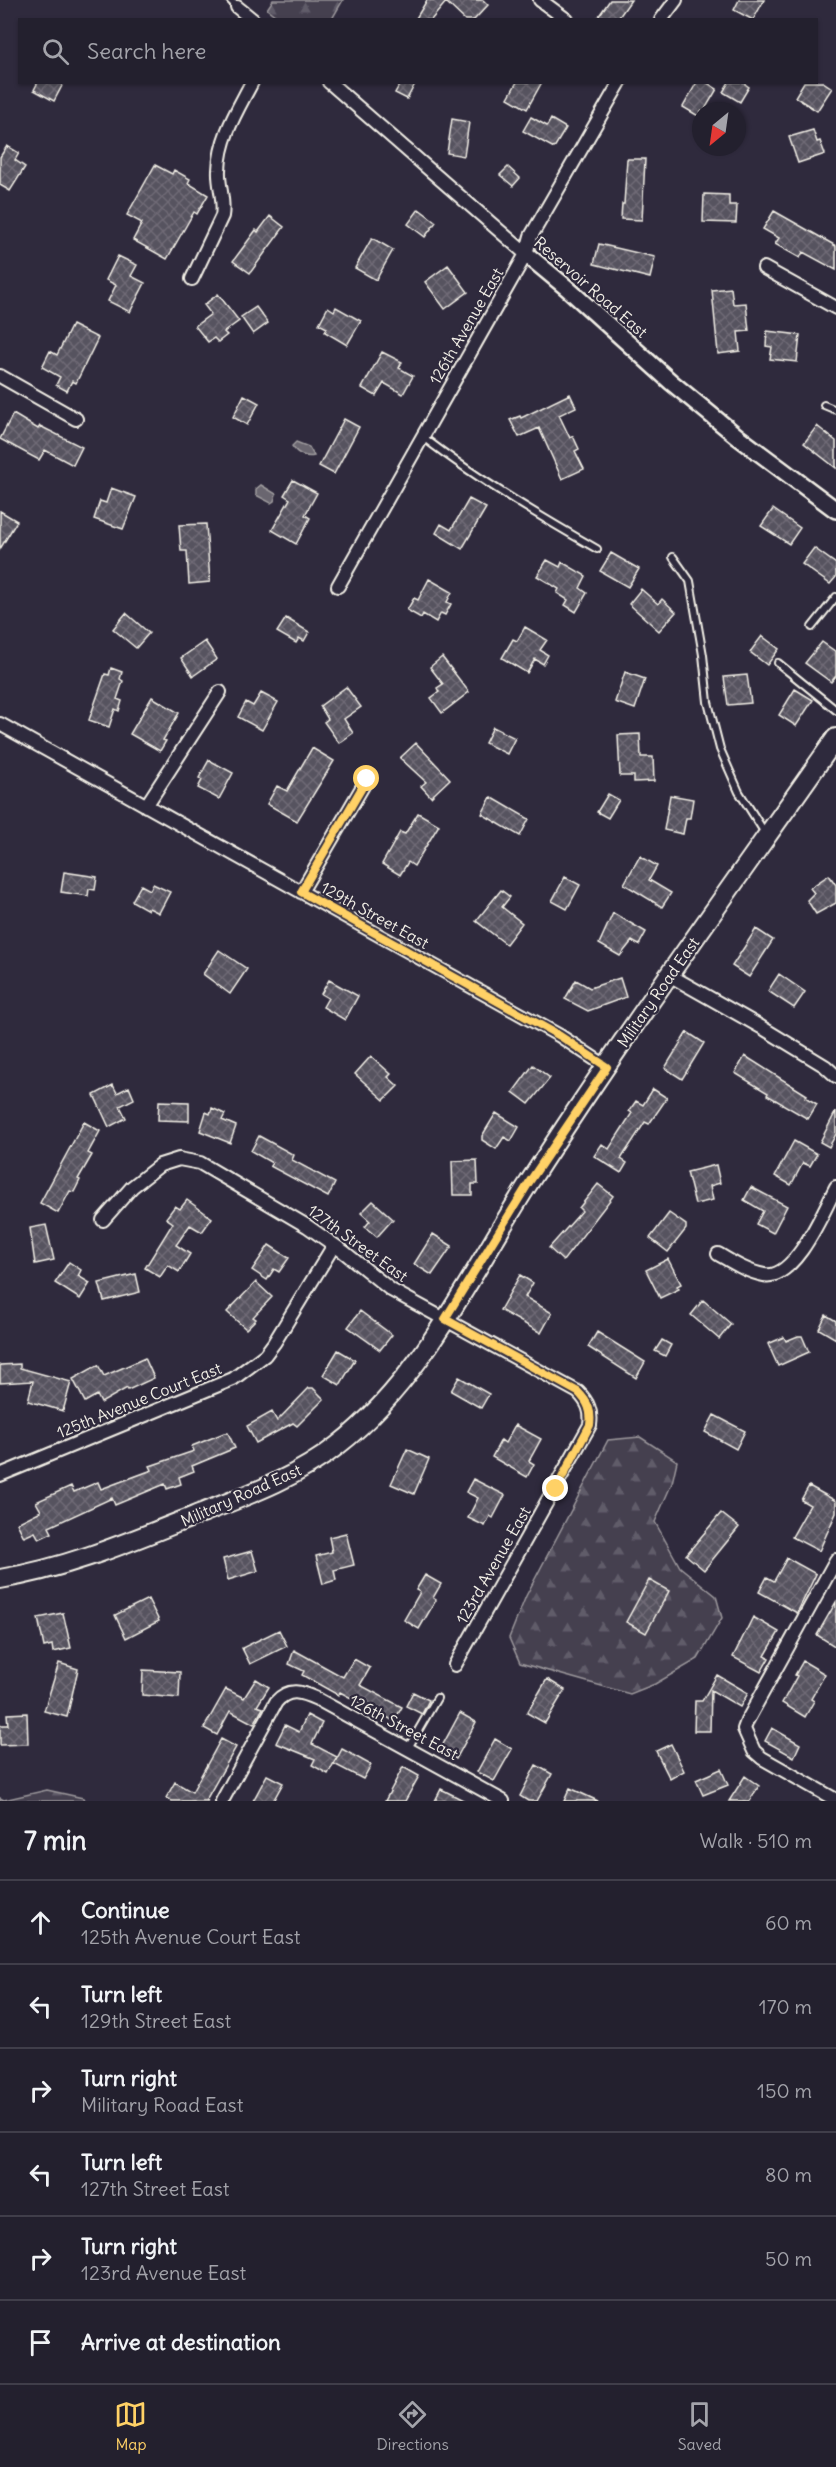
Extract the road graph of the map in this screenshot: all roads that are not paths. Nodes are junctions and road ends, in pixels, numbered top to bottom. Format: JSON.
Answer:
{"nodes":[{"id":1,"x":540,"y":0,"type":"edge"},
{"id":2,"x":676,"y":0,"type":"edge"},
{"id":3,"x":234,"y":3,"type":"edge"},
{"id":4,"x":251,"y":18,"type":"edge"},
{"id":5,"x":564,"y":18,"type":"edge"},
{"id":6,"x":662,"y":18,"type":"edge"},
{"id":7,"x":251,"y":84,"type":"edge"},
{"id":8,"x":331,"y":84,"type":"edge"},
{"id":9,"x":619,"y":84,"type":"edge"},
{"id":10,"x":526,"y":254,"type":"junction"},
{"id":11,"x":764,"y":268,"type":"dead end"},
{"id":12,"x":192,"y":279,"type":"dead end"},
{"id":13,"x":836,"y":308,"type":"edge"},
{"id":14,"x":0,"y":376,"type":"edge"},
{"id":15,"x":824,"y":405,"type":"dead end"},
{"id":16,"x":836,"y":410,"type":"edge"},
{"id":17,"x":76,"y":419,"type":"dead end"},
{"id":18,"x":422,"y":436,"type":"junction"},
{"id":19,"x":836,"y":510,"type":"edge"},
{"id":20,"x":597,"y":549,"type":"dead end"},
{"id":21,"x":673,"y":557,"type":"dead end"},
{"id":22,"x":338,"y":586,"type":"dead end"},
{"id":23,"x":836,"y":597,"type":"edge"},
{"id":24,"x":812,"y":627,"type":"dead end"},
{"id":25,"x":778,"y":663,"type":"dead end"},
{"id":26,"x":220,"y":692,"type":"dead end"},
{"id":27,"x":836,"y":710,"type":"edge"},
{"id":28,"x":0,"y":724,"type":"edge"},
{"id":29,"x":836,"y":738,"type":"edge"},
{"id":30,"x":367,"y":779,"type":"dead end"},
{"id":31,"x":146,"y":806,"type":"junction"},
{"id":32,"x":767,"y":836,"type":"junction"},
{"id":33,"x":301,"y":892,"type":"junction"},
{"id":34,"x":669,"y":975,"type":"junction"},
{"id":35,"x":607,"y":1067,"type":"junction"},
{"id":36,"x":836,"y":1076,"type":"edge"},
{"id":37,"x":836,"y":1187,"type":"edge"},
{"id":38,"x":103,"y":1220,"type":"dead end"},
{"id":39,"x":334,"y":1245,"type":"junction"},
{"id":40,"x":718,"y":1254,"type":"dead end"},
{"id":41,"x":445,"y":1319,"type":"junction"},
{"id":42,"x":591,"y":1417,"type":"joint"},
{"id":43,"x":0,"y":1475,"type":"edge"},
{"id":44,"x":836,"y":1560,"type":"edge"},
{"id":45,"x":0,"y":1579,"type":"edge"},
{"id":46,"x":455,"y":1665,"type":"dead end"},
{"id":47,"x":437,"y":1698,"type":"dead end"},
{"id":48,"x":408,"y":1748,"type":"junction"},
{"id":49,"x":836,"y":1800,"type":"edge"},
{"id":50,"x":222,"y":1801,"type":"edge"},
{"id":51,"x":503,"y":1801,"type":"edge"}],
"edges":[{"from":1,"to":5,"type":"street"},
{"from":2,"to":6,"type":"street"},
{"from":3,"to":4,"type":"street"},
{"from":7,"to":12,"type":"street"},
{"from":8,"to":10,"type":"street","name":"Reservoir Road East"},
{"from":9,"to":10,"type":"street","name":"126th Avenue East"},
{"from":10,"to":18,"type":"street","name":"126th Avenue East"},
{"from":10,"to":19,"type":"street","name":"Reservoir Road East"},
{"from":11,"to":13,"type":"street"},
{"from":14,"to":17,"type":"street"},
{"from":15,"to":16,"type":"lane"},
{"from":18,"to":20,"type":"lane"},
{"from":18,"to":22,"type":"street","name":"126th Avenue East"},
{"from":21,"to":32,"type":"lane"},
{"from":23,"to":24,"type":"lane"},
{"from":25,"to":27,"type":"lane"},
{"from":26,"to":31,"type":"street"},
{"from":28,"to":31,"type":"street","name":"129th Street East"},
{"from":29,"to":32,"type":"main road","name":"Military Road East"},
{"from":30,"to":33,"type":"street"},
{"from":31,"to":33,"type":"street","name":"129th Street East"},
{"from":32,"to":34,"type":"main road","name":"Military Road East"},
{"from":33,"to":35,"type":"street","name":"129th Street East"},
{"from":34,"to":35,"type":"main road","name":"Military Road East"},
{"from":34,"to":36,"type":"street"},
{"from":35,"to":41,"type":"main road","name":"Military Road East"},
{"from":37,"to":40,"type":"street"},
{"from":38,"to":39,"type":"street","name":"127th Street East"},
{"from":39,"to":41,"type":"street","name":"127th Street East"},
{"from":39,"to":43,"type":"street","name":"125th Avenue Court East"},
{"from":41,"to":42,"type":"street","name":"127th Street East"},
{"from":41,"to":45,"type":"main road","name":"Military Road East"},
{"from":42,"to":46,"type":"street","name":"123rd Avenue East"},
{"from":44,"to":49,"type":"street"},
{"from":47,"to":48,"type":"lane"},
{"from":48,"to":50,"type":"street","name":"126th Street East"},
{"from":48,"to":51,"type":"street","name":"126th Street East"}]}
